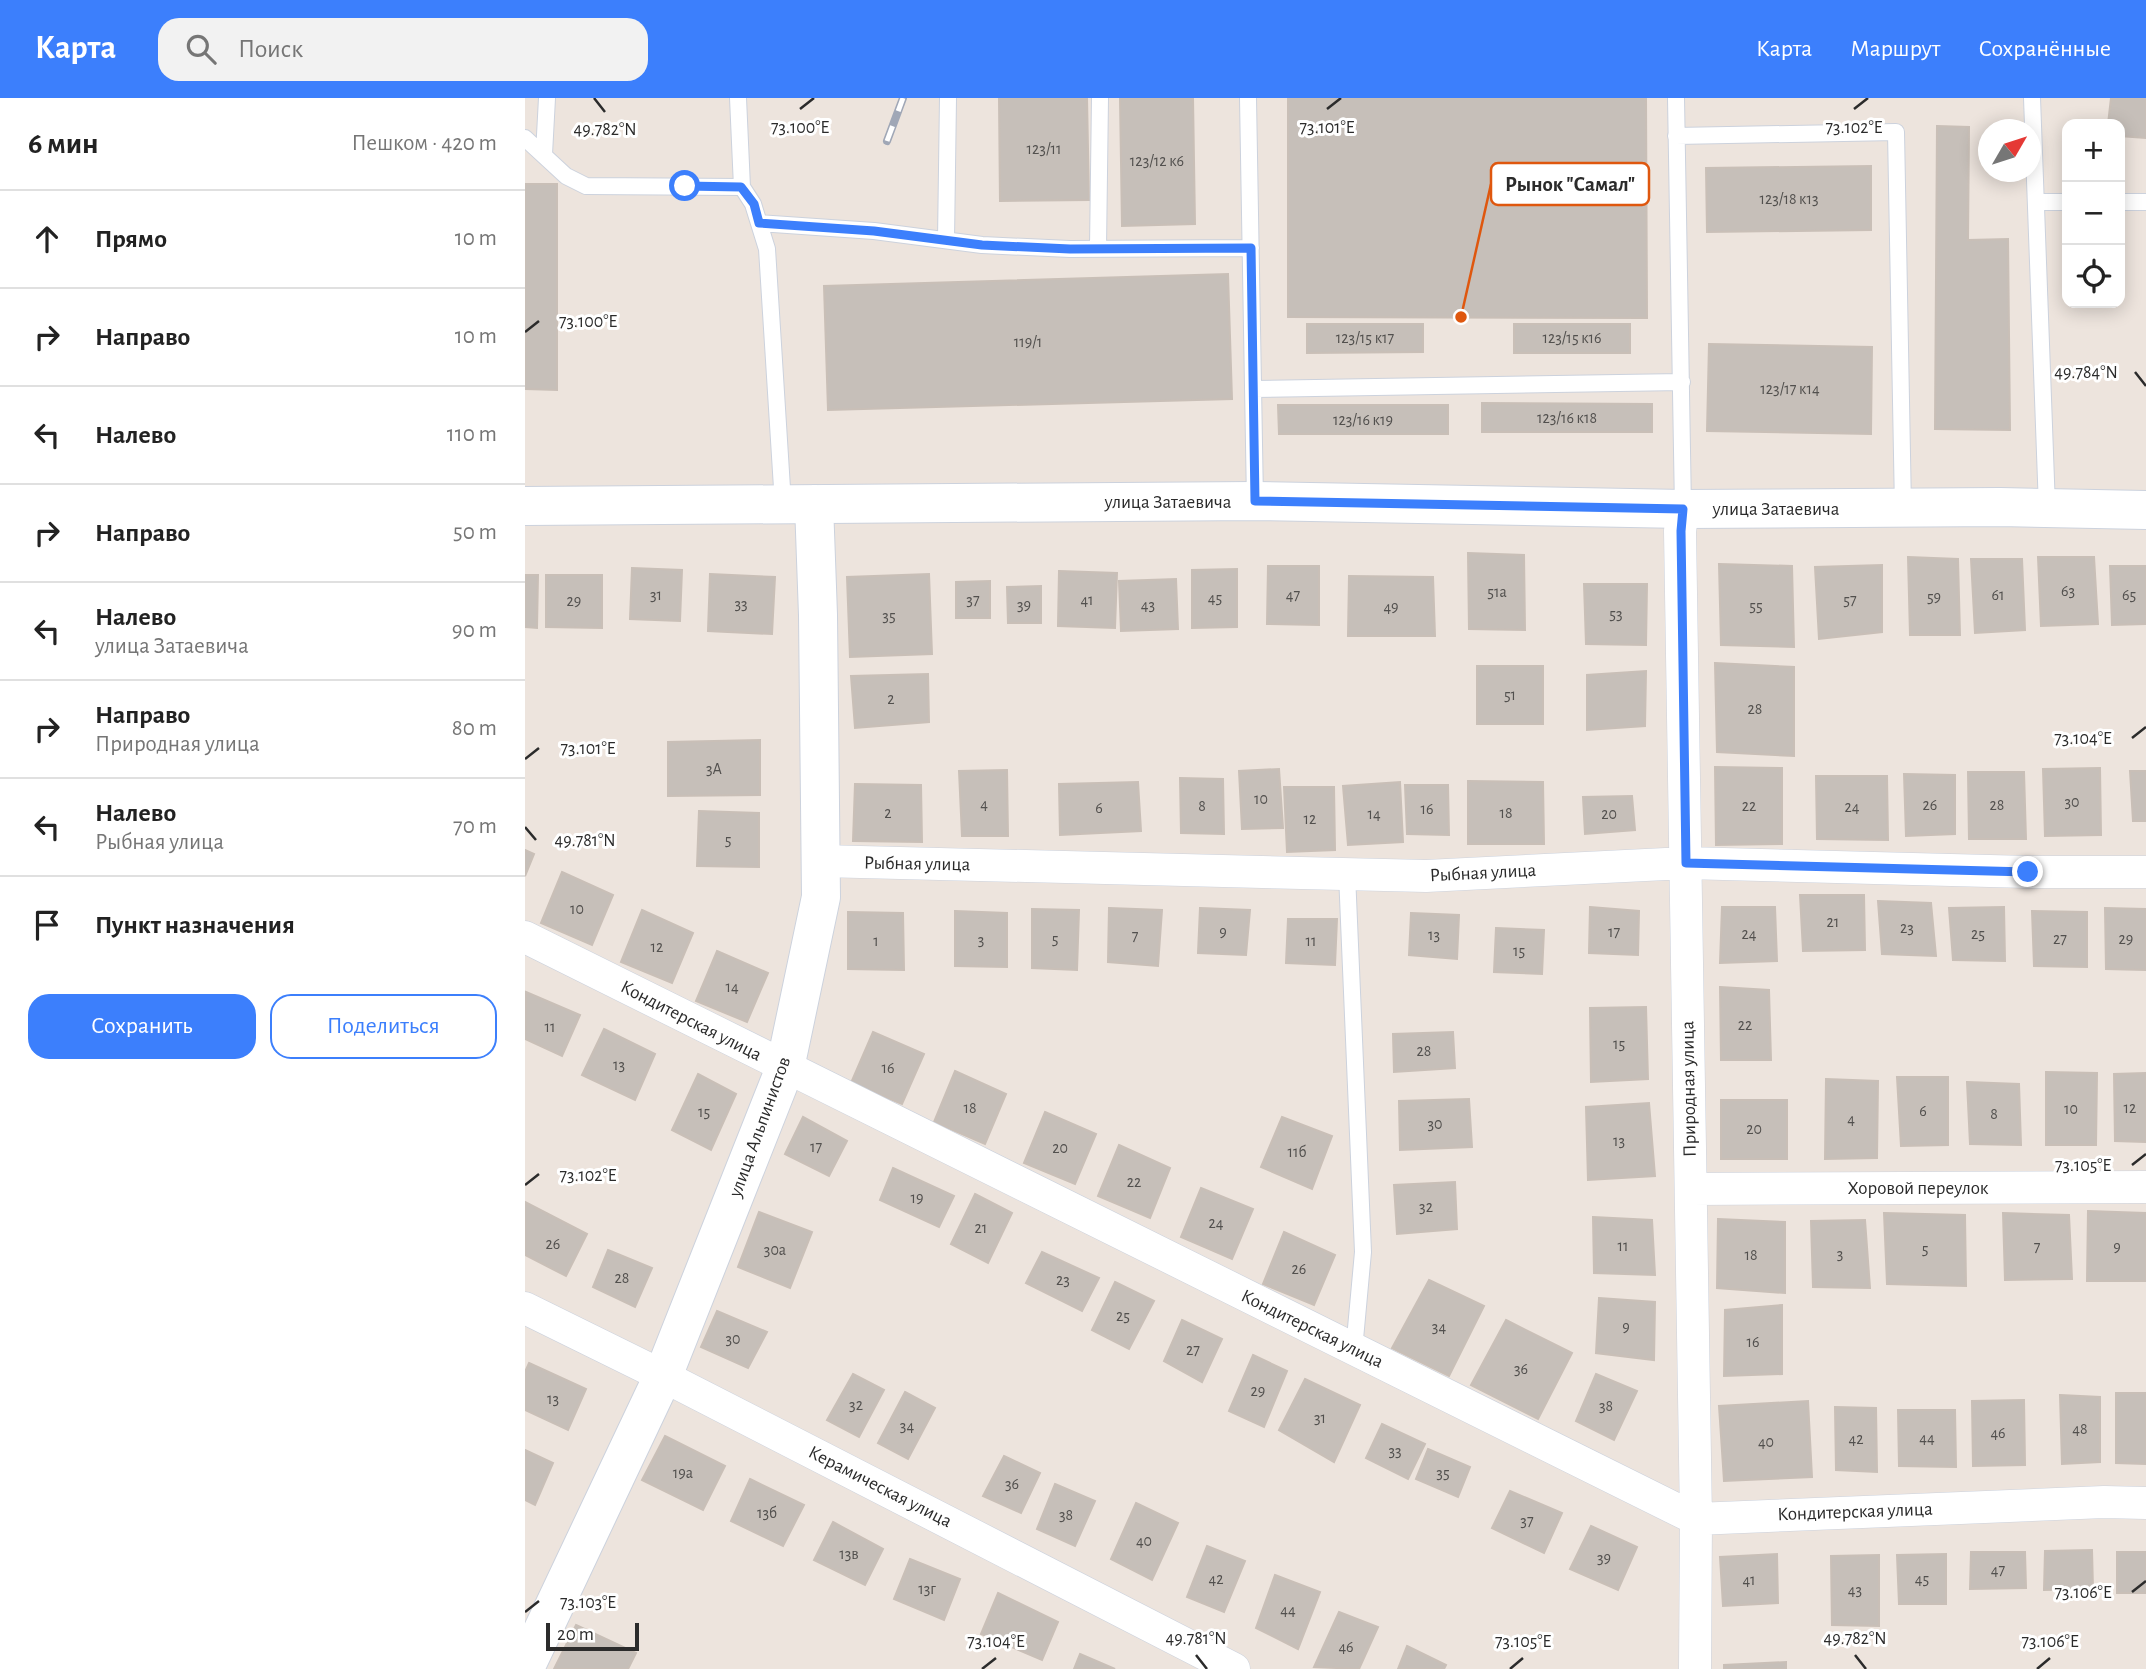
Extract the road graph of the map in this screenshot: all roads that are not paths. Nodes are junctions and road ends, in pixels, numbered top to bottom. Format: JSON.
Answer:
{"nodes":[{"id":1,"x":547,"y":98,"type":"edge"},
{"id":2,"x":739,"y":98,"type":"edge"},
{"id":3,"x":948,"y":98,"type":"edge"},
{"id":4,"x":1100,"y":98,"type":"edge"},
{"id":5,"x":1248,"y":98,"type":"edge"},
{"id":6,"x":1676,"y":98,"type":"edge"},
{"id":7,"x":2032,"y":98,"type":"edge"},
{"id":8,"x":1676,"y":136,"type":"junction"},
{"id":9,"x":525,"y":138,"type":"edge"},
{"id":10,"x":544,"y":154,"type":"junction"},
{"id":11,"x":741,"y":187,"type":"junction"},
{"id":12,"x":2036,"y":202,"type":"junction"},
{"id":13,"x":2062,"y":202,"type":"edge"},
{"id":14,"x":2125,"y":202,"type":"edge"},
{"id":15,"x":2146,"y":202,"type":"edge"},
{"id":16,"x":759,"y":223,"type":"junction"},
{"id":17,"x":946,"y":240,"type":"junction"},
{"id":18,"x":1098,"y":248,"type":"junction"},
{"id":19,"x":1251,"y":248,"type":"junction"},
{"id":20,"x":1682,"y":382,"type":"junction"},
{"id":21,"x":1254,"y":388,"type":"junction"},
{"id":22,"x":1255,"y":501,"type":"junction"},
{"id":23,"x":799,"y":504,"type":"junction"},
{"id":24,"x":525,"y":506,"type":"edge"},
{"id":25,"x":1903,"y":508,"type":"junction"},
{"id":26,"x":1683,"y":509,"type":"junction"},
{"id":27,"x":2047,"y":509,"type":"junction"},
{"id":28,"x":2146,"y":510,"type":"edge"},
{"id":29,"x":821,"y":861,"type":"junction"},
{"id":30,"x":1686,"y":863,"type":"junction"},
{"id":31,"x":2146,"y":872,"type":"edge"},
{"id":32,"x":1347,"y":874,"type":"junction"},
{"id":33,"x":525,"y":937,"type":"edge"},
{"id":34,"x":785,"y":1068,"type":"junction"},
{"id":35,"x":2146,"y":1187,"type":"edge"},
{"id":36,"x":1691,"y":1189,"type":"junction"},
{"id":37,"x":525,"y":1308,"type":"edge"},
{"id":38,"x":1354,"y":1350,"type":"junction"},
{"id":39,"x":663,"y":1376,"type":"junction"},
{"id":40,"x":2146,"y":1503,"type":"edge"},
{"id":41,"x":1696,"y":1519,"type":"junction"},
{"id":42,"x":525,"y":1668,"type":"edge"},
{"id":43,"x":1234,"y":1669,"type":"edge"},
{"id":44,"x":1695,"y":1669,"type":"edge"}],
"edges":[{"from":1,"to":10,"type":"lane"},
{"from":2,"to":11,"type":"lane"},
{"from":3,"to":17,"type":"lane"},
{"from":4,"to":18,"type":"lane"},
{"from":5,"to":19,"type":"lane"},
{"from":6,"to":8,"type":"lane"},
{"from":7,"to":12,"type":"lane"},
{"from":8,"to":20,"type":"lane"},
{"from":8,"to":25,"type":"lane"},
{"from":9,"to":10,"type":"lane"},
{"from":10,"to":11,"type":"lane"},
{"from":11,"to":16,"type":"lane"},
{"from":12,"to":13,"type":"lane"},
{"from":12,"to":27,"type":"lane"},
{"from":14,"to":15,"type":"lane"},
{"from":16,"to":17,"type":"lane"},
{"from":16,"to":23,"type":"lane"},
{"from":17,"to":18,"type":"lane"},
{"from":18,"to":19,"type":"lane"},
{"from":19,"to":21,"type":"lane"},
{"from":20,"to":21,"type":"lane"},
{"from":20,"to":26,"type":"lane"},
{"from":21,"to":22,"type":"lane"},
{"from":22,"to":23,"type":"street","name":"улица Затаевича"},
{"from":22,"to":26,"type":"street","name":"улица Затаевича"},
{"from":23,"to":24,"type":"street","name":"улица Затаевича"},
{"from":23,"to":29,"type":"street","name":"улица Альпинистов"},
{"from":25,"to":26,"type":"street","name":"улица Затаевича"},
{"from":25,"to":27,"type":"street","name":"улица Затаевича"},
{"from":26,"to":30,"type":"street","name":"Природная улица"},
{"from":27,"to":28,"type":"street","name":"улица Затаевича"},
{"from":29,"to":32,"type":"street","name":"Рыбная улица"},
{"from":29,"to":34,"type":"street","name":"улица Альпинистов"},
{"from":30,"to":31,"type":"street","name":"Рыбная улица"},
{"from":30,"to":32,"type":"street","name":"Рыбная улица"},
{"from":30,"to":36,"type":"street","name":"Природная улица"},
{"from":32,"to":38,"type":"lane"},
{"from":33,"to":34,"type":"street","name":"Кондитерская улица"},
{"from":34,"to":38,"type":"street","name":"Кондитерская улица"},
{"from":34,"to":39,"type":"street","name":"улица Альпинистов"},
{"from":35,"to":36,"type":"street","name":"Хоровой переулок"},
{"from":36,"to":41,"type":"street","name":"Природная улица"},
{"from":37,"to":39,"type":"street","name":"Керамическая улица"},
{"from":38,"to":41,"type":"street","name":"Кондитерская улица"},
{"from":39,"to":42,"type":"street","name":"улица Альпинистов"},
{"from":39,"to":43,"type":"street","name":"Керамическая улица"},
{"from":40,"to":41,"type":"street","name":"Кондитерская улица"},
{"from":41,"to":44,"type":"street","name":"Природная улица"}]}
